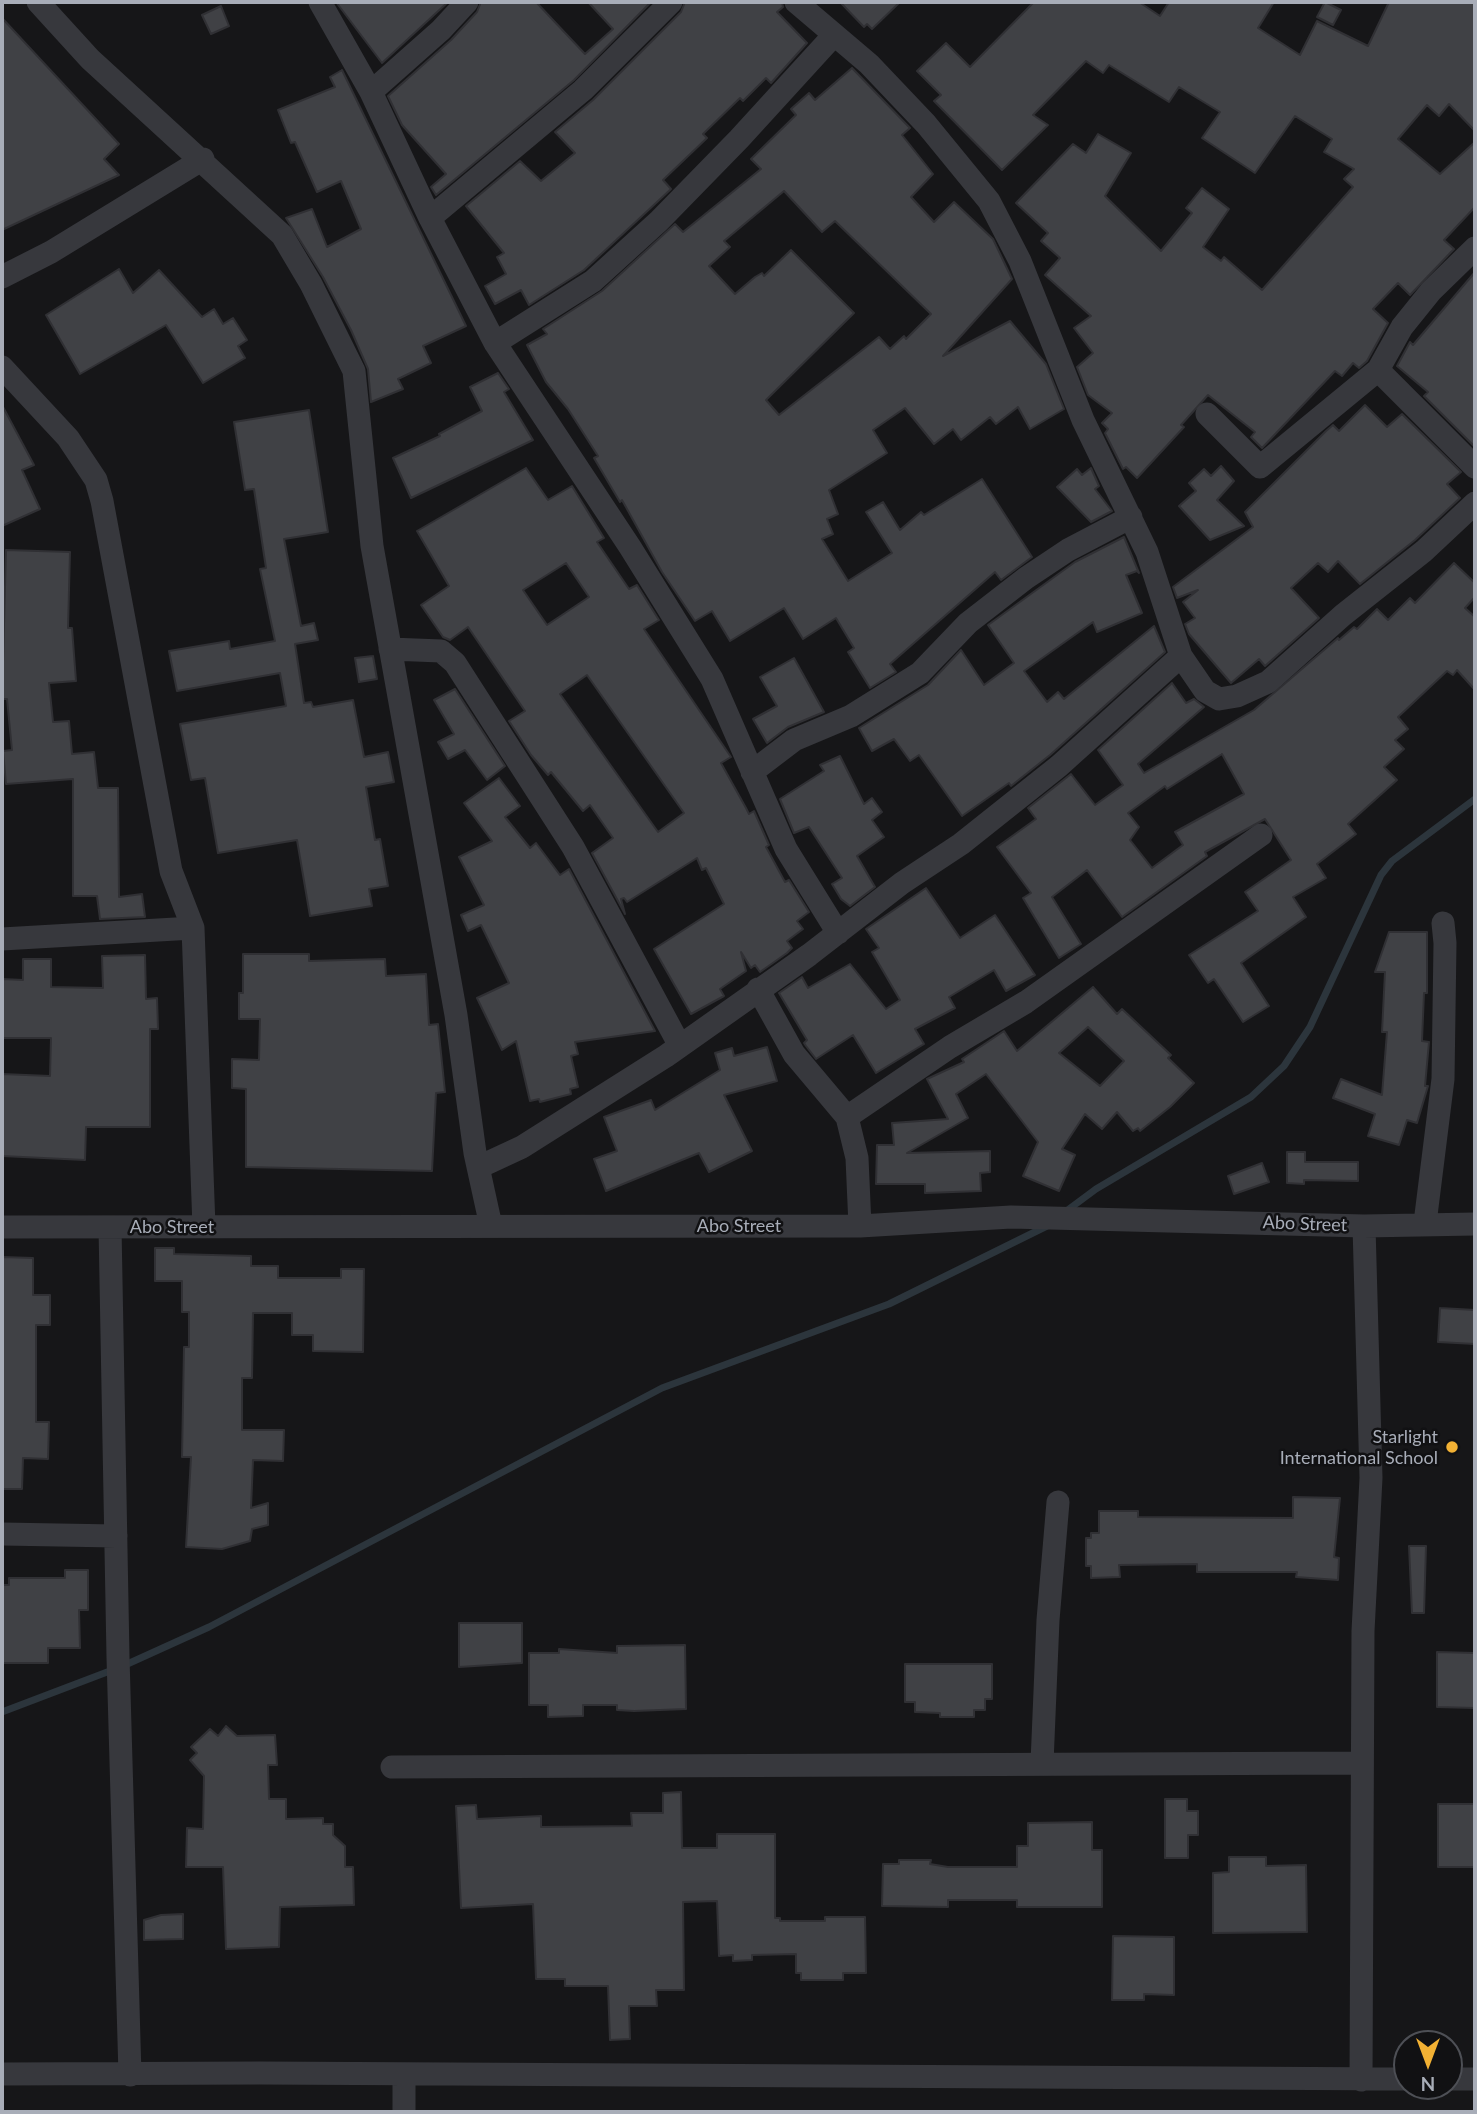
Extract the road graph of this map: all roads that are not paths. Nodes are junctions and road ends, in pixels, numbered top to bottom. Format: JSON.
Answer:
{"nodes":[{"id":1,"x":38,"y":2,"type":"edge"},
{"id":2,"x":320,"y":2,"type":"edge"},
{"id":3,"x":467,"y":2,"type":"edge"},
{"id":4,"x":671,"y":2,"type":"edge"},
{"id":5,"x":796,"y":2,"type":"edge"},
{"id":6,"x":834,"y":35,"type":"junction"},
{"id":7,"x":371,"y":92,"type":"junction"},
{"id":8,"x":203,"y":159,"type":"junction"},
{"id":9,"x":430,"y":218,"type":"junction"},
{"id":10,"x":1475,"y":248,"type":"edge"},
{"id":11,"x":2,"y":277,"type":"edge"},
{"id":12,"x":495,"y":343,"type":"junction"},
{"id":13,"x":2,"y":367,"type":"edge"},
{"id":14,"x":1378,"y":370,"type":"junction"},
{"id":15,"x":1207,"y":414,"type":"dead end"},
{"id":16,"x":1475,"y":467,"type":"edge"},
{"id":17,"x":1475,"y":503,"type":"edge"},
{"id":18,"x":1131,"y":517,"type":"junction"},
{"id":19,"x":390,"y":649,"type":"junction"},
{"id":20,"x":1181,"y":656,"type":"junction"},
{"id":21,"x":752,"y":772,"type":"junction"},
{"id":22,"x":1261,"y":835,"type":"dead end"},
{"id":23,"x":1443,"y":923,"type":"dead end"},
{"id":24,"x":193,"y":928,"type":"junction"},
{"id":25,"x":838,"y":933,"type":"junction"},
{"id":26,"x":2,"y":939,"type":"edge"},
{"id":27,"x":758,"y":989,"type":"junction"},
{"id":28,"x":680,"y":1046,"type":"junction"},
{"id":29,"x":847,"y":1117,"type":"junction"},
{"id":30,"x":479,"y":1167,"type":"junction"},
{"id":31,"x":1425,"y":1223,"type":"junction"},
{"id":32,"x":1475,"y":1224,"type":"edge"},
{"id":33,"x":491,"y":1226,"type":"junction"},
{"id":34,"x":860,"y":1226,"type":"junction"},
{"id":35,"x":1364,"y":1226,"type":"junction"},
{"id":36,"x":2,"y":1227,"type":"edge"},
{"id":37,"x":110,"y":1227,"type":"junction"},
{"id":38,"x":204,"y":1227,"type":"junction"},
{"id":39,"x":1058,"y":1502,"type":"dead end"},
{"id":40,"x":2,"y":1534,"type":"edge"},
{"id":41,"x":116,"y":1536,"type":"junction"},
{"id":42,"x":1042,"y":1763,"type":"junction"},
{"id":43,"x":1362,"y":1763,"type":"junction"},
{"id":44,"x":392,"y":1767,"type":"dead end"},
{"id":45,"x":2,"y":2074,"type":"edge"},
{"id":46,"x":130,"y":2074,"type":"junction"},
{"id":47,"x":404,"y":2074,"type":"junction"},
{"id":48,"x":1361,"y":2080,"type":"junction"},
{"id":49,"x":1393,"y":2080,"type":"edge"},
{"id":50,"x":404,"y":2112,"type":"edge"}],
"edges":[{"from":1,"to":8,"type":"street"},
{"from":2,"to":7,"type":"street"},
{"from":3,"to":7,"type":"street"},
{"from":4,"to":9,"type":"street"},
{"from":5,"to":6,"type":"street"},
{"from":6,"to":12,"type":"street"},
{"from":6,"to":18,"type":"street"},
{"from":7,"to":9,"type":"street"},
{"from":8,"to":11,"type":"street"},
{"from":8,"to":19,"type":"street"},
{"from":9,"to":12,"type":"street"},
{"from":10,"to":14,"type":"street"},
{"from":12,"to":21,"type":"street"},
{"from":13,"to":24,"type":"street"},
{"from":14,"to":15,"type":"street"},
{"from":14,"to":16,"type":"street"},
{"from":17,"to":20,"type":"street"},
{"from":18,"to":20,"type":"street"},
{"from":18,"to":21,"type":"street"},
{"from":19,"to":28,"type":"street"},
{"from":19,"to":30,"type":"street"},
{"from":20,"to":25,"type":"street"},
{"from":21,"to":25,"type":"street"},
{"from":22,"to":29,"type":"street"},
{"from":23,"to":31,"type":"street"},
{"from":24,"to":26,"type":"street"},
{"from":24,"to":38,"type":"street"},
{"from":25,"to":27,"type":"street"},
{"from":27,"to":28,"type":"street"},
{"from":27,"to":29,"type":"street"},
{"from":28,"to":30,"type":"street"},
{"from":29,"to":34,"type":"street"},
{"from":30,"to":33,"type":"street"},
{"from":31,"to":32,"type":"street","name":"Abo Street"},
{"from":31,"to":35,"type":"street","name":"Abo Street"},
{"from":33,"to":34,"type":"street","name":"Abo Street"},
{"from":33,"to":38,"type":"street","name":"Abo Street"},
{"from":34,"to":35,"type":"street","name":"Abo Street"},
{"from":35,"to":43,"type":"street"},
{"from":36,"to":37,"type":"street","name":"Abo Street"},
{"from":37,"to":38,"type":"street","name":"Abo Street"},
{"from":37,"to":41,"type":"street"},
{"from":39,"to":42,"type":"street"},
{"from":40,"to":41,"type":"street"},
{"from":41,"to":46,"type":"street"},
{"from":42,"to":43,"type":"street"},
{"from":42,"to":44,"type":"street"},
{"from":43,"to":48,"type":"street"},
{"from":45,"to":46,"type":"street"},
{"from":46,"to":47,"type":"street"},
{"from":47,"to":48,"type":"street"},
{"from":47,"to":50,"type":"street"},
{"from":48,"to":49,"type":"street"}]}
